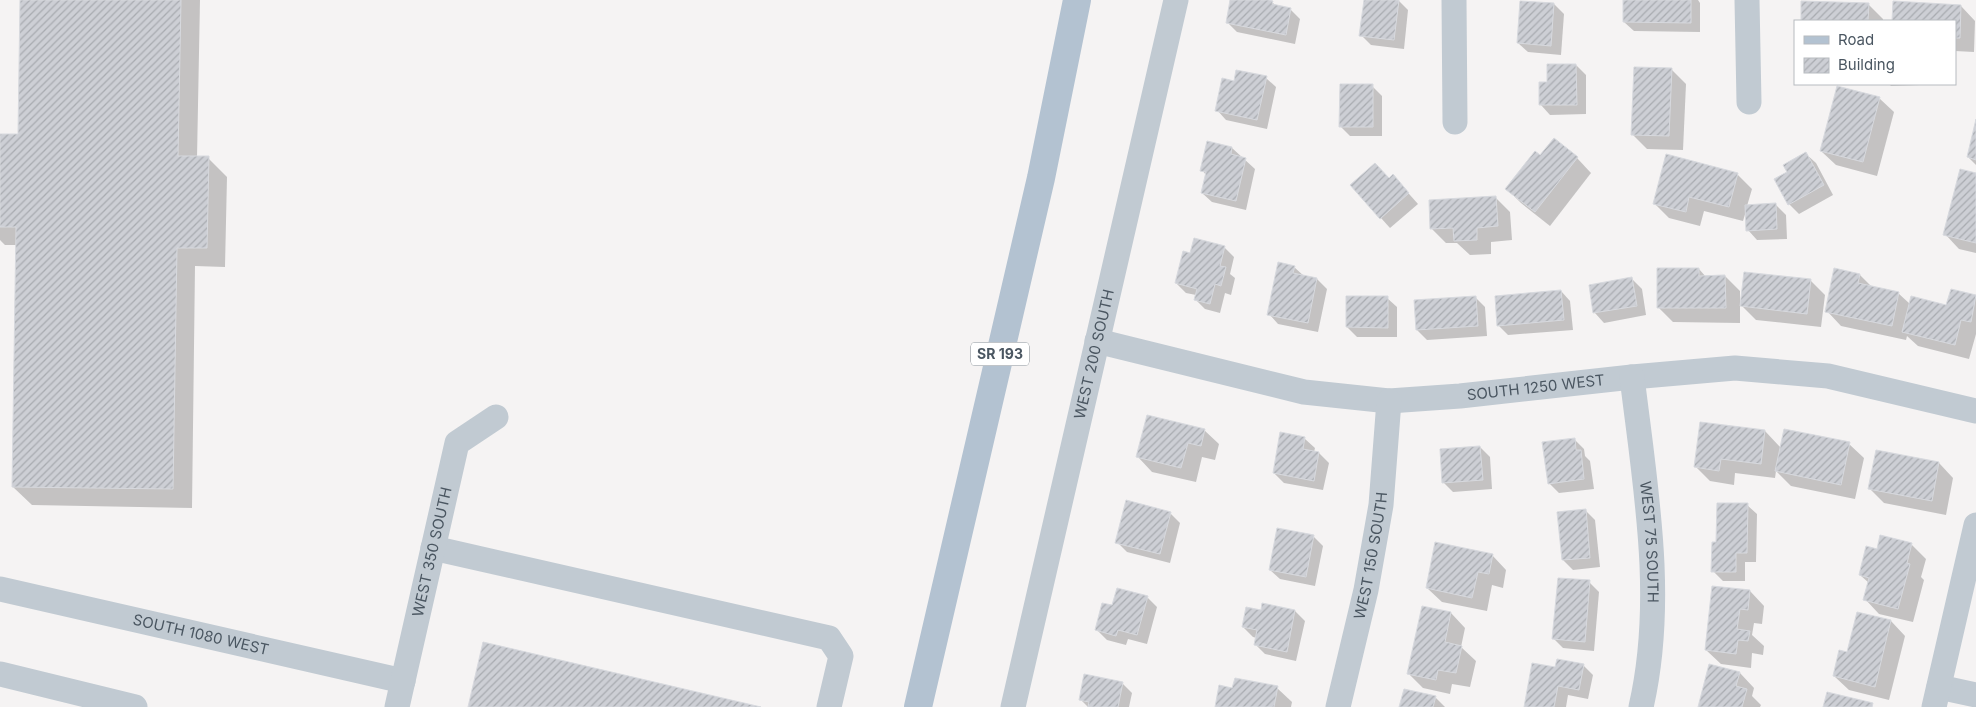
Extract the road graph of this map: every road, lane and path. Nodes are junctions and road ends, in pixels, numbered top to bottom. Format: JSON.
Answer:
{"nodes":[{"id":1,"x":1077,"y":0,"type":"edge"},
{"id":2,"x":1176,"y":0,"type":"edge"},
{"id":3,"x":1454,"y":0,"type":"edge"},
{"id":4,"x":1747,"y":0,"type":"edge"},
{"id":5,"x":1749,"y":102,"type":"dead end"},
{"id":6,"x":1455,"y":122,"type":"dead end"},
{"id":7,"x":1097,"y":341,"type":"junction"},
{"id":8,"x":1632,"y":377,"type":"junction"},
{"id":9,"x":1389,"y":401,"type":"junction"},
{"id":10,"x":1976,"y":411,"type":"edge"},
{"id":11,"x":496,"y":418,"type":"dead end"},
{"id":12,"x":1976,"y":525,"type":"edge"},
{"id":13,"x":433,"y":548,"type":"junction"},
{"id":14,"x":0,"y":590,"type":"edge"},
{"id":15,"x":0,"y":674,"type":"edge"},
{"id":16,"x":403,"y":681,"type":"junction"},
{"id":17,"x":1976,"y":696,"type":"edge"},
{"id":18,"x":1936,"y":697,"type":"edge"},
{"id":19,"x":135,"y":707,"type":"edge"},
{"id":20,"x":397,"y":707,"type":"edge"},
{"id":21,"x":829,"y":707,"type":"edge"},
{"id":22,"x":918,"y":707,"type":"edge"},
{"id":23,"x":1012,"y":707,"type":"edge"},
{"id":24,"x":1338,"y":707,"type":"edge"},
{"id":25,"x":1641,"y":707,"type":"edge"}],
"edges":[{"from":1,"to":22,"type":"main road","number":"SR 193"},
{"from":2,"to":7,"type":"street","name":"WEST 200 SOUTH"},
{"from":3,"to":6,"type":"street"},
{"from":4,"to":5,"type":"street"},
{"from":7,"to":9,"type":"street","name":"SOUTH 1250 WEST"},
{"from":7,"to":23,"type":"street","name":"WEST 200 SOUTH"},
{"from":8,"to":9,"type":"street","name":"SOUTH 1250 WEST"},
{"from":8,"to":10,"type":"street","name":"SOUTH 1250 WEST"},
{"from":8,"to":25,"type":"street","name":"WEST 75 SOUTH"},
{"from":9,"to":24,"type":"street","name":"WEST 150 SOUTH"},
{"from":11,"to":13,"type":"street","name":"WEST 350 SOUTH"},
{"from":12,"to":18,"type":"street"},
{"from":13,"to":16,"type":"street","name":"WEST 350 SOUTH"},
{"from":13,"to":21,"type":"street"},
{"from":14,"to":16,"type":"street","name":"SOUTH 1080 WEST"},
{"from":15,"to":19,"type":"street"},
{"from":16,"to":20,"type":"street","name":"WEST 350 SOUTH"},
{"from":17,"to":18,"type":"street"}]}
